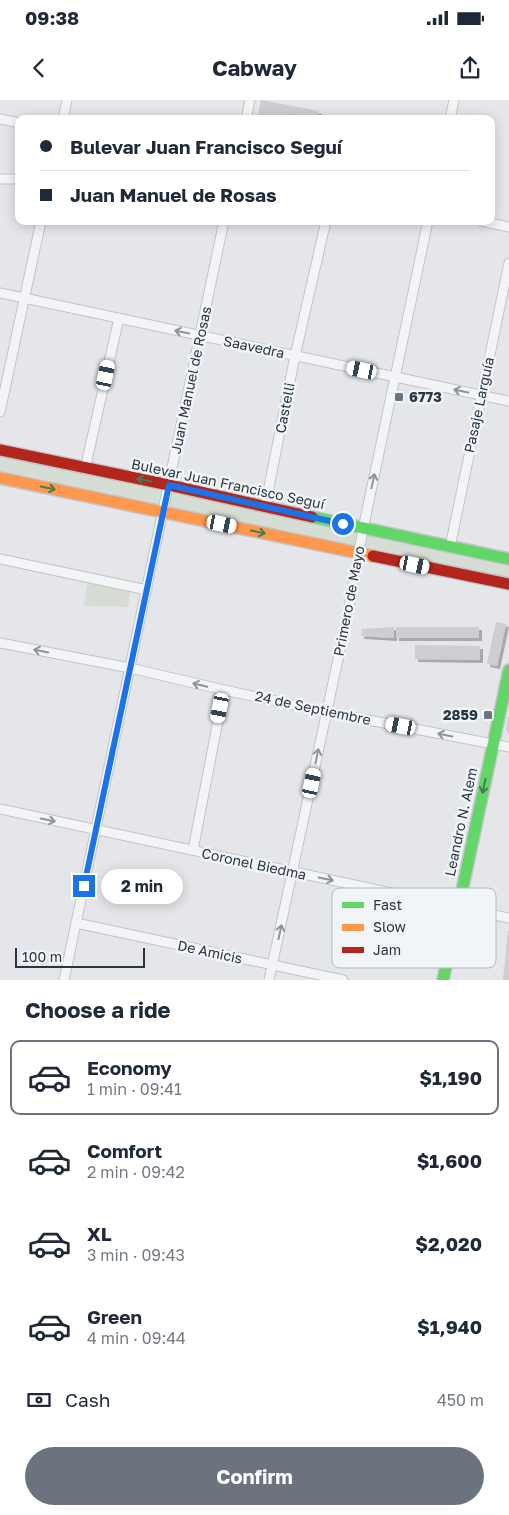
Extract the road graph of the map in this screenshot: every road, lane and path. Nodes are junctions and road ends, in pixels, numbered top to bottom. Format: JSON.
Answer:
{"nodes":[{"id":1,"x":67,"y":100,"type":"edge"},
{"id":2,"x":250,"y":100,"type":"edge"},
{"id":3,"x":454,"y":100,"type":"edge"},
{"id":4,"x":64,"y":115,"type":"edge"},
{"id":5,"x":247,"y":115,"type":"edge"},
{"id":6,"x":451,"y":115,"type":"edge"},
{"id":7,"x":0,"y":119,"type":"edge"},
{"id":8,"x":15,"y":122,"type":"edge"},
{"id":9,"x":0,"y":179,"type":"edge"},
{"id":10,"x":15,"y":179,"type":"edge"},
{"id":11,"x":495,"y":224,"type":"edge"},
{"id":12,"x":40,"y":225,"type":"edge"},
{"id":13,"x":223,"y":225,"type":"edge"},
{"id":14,"x":325,"y":225,"type":"edge"},
{"id":15,"x":427,"y":225,"type":"edge"},
{"id":16,"x":509,"y":227,"type":"edge"},
{"id":17,"x":509,"y":263,"type":"edge"},
{"id":18,"x":0,"y":293,"type":"edge"},
{"id":19,"x":24,"y":298,"type":"junction"},
{"id":20,"x":119,"y":318,"type":"junction"},
{"id":21,"x":200,"y":336,"type":"junction"},
{"id":22,"x":295,"y":356,"type":"junction"},
{"id":23,"x":395,"y":376,"type":"junction"},
{"id":24,"x":4,"y":378,"type":"edge"},
{"id":25,"x":482,"y":395,"type":"junction"},
{"id":26,"x":509,"y":401,"type":"edge"},
{"id":27,"x":0,"y":412,"type":"edge"},
{"id":28,"x":0,"y":450,"type":"edge"},
{"id":29,"x":85,"y":469,"type":"junction"},
{"id":30,"x":0,"y":478,"type":"edge"},
{"id":31,"x":169,"y":485,"type":"junction"},
{"id":32,"x":266,"y":507,"type":"junction"},
{"id":33,"x":163,"y":512,"type":"junction"},
{"id":34,"x":363,"y":529,"type":"junction"},
{"id":35,"x":450,"y":547,"type":"junction"},
{"id":36,"x":359,"y":553,"type":"junction"},
{"id":37,"x":0,"y":559,"type":"edge"},
{"id":38,"x":509,"y":559,"type":"edge"},
{"id":39,"x":509,"y":584,"type":"edge"},
{"id":40,"x":147,"y":590,"type":"junction"},
{"id":41,"x":0,"y":643,"type":"edge"},
{"id":42,"x":130,"y":668,"type":"junction"},
{"id":43,"x":509,"y":670,"type":"edge"},
{"id":44,"x":224,"y":690,"type":"junction"},
{"id":45,"x":327,"y":712,"type":"junction"},
{"id":46,"x":493,"y":744,"type":"junction"},
{"id":47,"x":509,"y":747,"type":"edge"},
{"id":48,"x":0,"y":809,"type":"edge"},
{"id":49,"x":96,"y":830,"type":"junction"},
{"id":50,"x":193,"y":850,"type":"junction"},
{"id":51,"x":293,"y":872,"type":"junction"},
{"id":52,"x":368,"y":888,"type":"edge"},
{"id":53,"x":462,"y":888,"type":"edge"},
{"id":54,"x":496,"y":915,"type":"edge"},
{"id":55,"x":509,"y":918,"type":"edge"},
{"id":56,"x":76,"y":923,"type":"junction"},
{"id":57,"x":272,"y":965,"type":"junction"},
{"id":58,"x":64,"y":980,"type":"edge"},
{"id":59,"x":269,"y":980,"type":"edge"},
{"id":60,"x":343,"y":980,"type":"edge"}],
"edges":[{"from":1,"to":4,"type":"street"},
{"from":2,"to":5,"type":"street"},
{"from":3,"to":6,"type":"street"},
{"from":7,"to":8,"type":"street"},
{"from":9,"to":10,"type":"street"},
{"from":11,"to":16,"type":"street"},
{"from":12,"to":19,"type":"street"},
{"from":13,"to":21,"type":"street","name":"Juan Manuel de Rosas"},
{"from":14,"to":22,"type":"street","name":"Castelli"},
{"from":15,"to":23,"type":"street","name":"Primero de Mayo"},
{"from":17,"to":25,"type":"street","name":"Pasaje Larguía"},
{"from":18,"to":19,"type":"street","name":"Saavedra"},
{"from":19,"to":20,"type":"street","name":"Saavedra"},
{"from":19,"to":24,"type":"street"},
{"from":21,"to":20,"type":"street","name":"Saavedra","one_way":true},
{"from":20,"to":29,"type":"street"},
{"from":21,"to":22,"type":"street","name":"Saavedra"},
{"from":21,"to":31,"type":"street","name":"Juan Manuel de Rosas"},
{"from":22,"to":23,"type":"street","name":"Saavedra"},
{"from":22,"to":32,"type":"street","name":"Castelli"},
{"from":25,"to":23,"type":"street","name":"Saavedra","one_way":true},
{"from":34,"to":23,"type":"street","name":"Primero de Mayo","one_way":true},
{"from":24,"to":27,"type":"street"},
{"from":25,"to":26,"type":"street","name":"Saavedra"},
{"from":25,"to":35,"type":"street","name":"Pasaje Larguía"},
{"from":28,"to":29,"type":"main road","name":"Bulevar Juan Francisco Seguí"},
{"from":31,"to":29,"type":"main road","name":"Bulevar Juan Francisco Seguí","one_way":true},
{"from":30,"to":33,"type":"main road","one_way":true},
{"from":31,"to":32,"type":"main road","name":"Bulevar Juan Francisco Seguí"},
{"from":31,"to":33,"type":"street","name":"Juan Manuel de Rosas"},
{"from":32,"to":34,"type":"main road","name":"Bulevar Juan Francisco Seguí"},
{"from":33,"to":36,"type":"main road","one_way":true},
{"from":33,"to":40,"type":"street","name":"Juan Manuel de Rosas"},
{"from":34,"to":35,"type":"main road","name":"Bulevar Juan Francisco Seguí"},
{"from":34,"to":36,"type":"street","name":"Primero de Mayo"},
{"from":35,"to":38,"type":"main road","name":"Bulevar Juan Francisco Seguí"},
{"from":36,"to":39,"type":"main road"},
{"from":36,"to":45,"type":"street","name":"Primero de Mayo"},
{"from":37,"to":40,"type":"street"},
{"from":40,"to":42,"type":"street","name":"Juan Manuel de Rosas"},
{"from":42,"to":41,"type":"street","name":"24 de Septiembre","one_way":true},
{"from":44,"to":42,"type":"street","name":"24 de Septiembre","one_way":true},
{"from":42,"to":49,"type":"street","name":"Juan Manuel de Rosas"},
{"from":43,"to":46,"type":"main road","name":"Leandro N. Alem"},
{"from":44,"to":45,"type":"street","name":"24 de Septiembre"},
{"from":44,"to":50,"type":"street"},
{"from":46,"to":45,"type":"street","name":"24 de Septiembre","one_way":true},
{"from":51,"to":45,"type":"street","name":"Primero de Mayo","one_way":true},
{"from":46,"to":47,"type":"street","name":"24 de Septiembre"},
{"from":46,"to":53,"type":"main road","name":"Leandro N. Alem","one_way":true},
{"from":48,"to":49,"type":"street","name":"Coronel Biedma","one_way":true},
{"from":49,"to":50,"type":"street","name":"Coronel Biedma"},
{"from":49,"to":56,"type":"street","name":"Juan Manuel de Rosas"},
{"from":50,"to":51,"type":"street","name":"Coronel Biedma"},
{"from":51,"to":52,"type":"street","name":"Coronel Biedma","one_way":true},
{"from":57,"to":51,"type":"street","name":"Primero de Mayo","one_way":true},
{"from":54,"to":55,"type":"street","name":"Coronel Biedma"},
{"from":56,"to":57,"type":"street","name":"De Amicis"},
{"from":56,"to":58,"type":"street","name":"Juan Manuel de Rosas"},
{"from":57,"to":59,"type":"street","name":"Primero de Mayo"},
{"from":57,"to":60,"type":"street","name":"De Amicis"}]}
